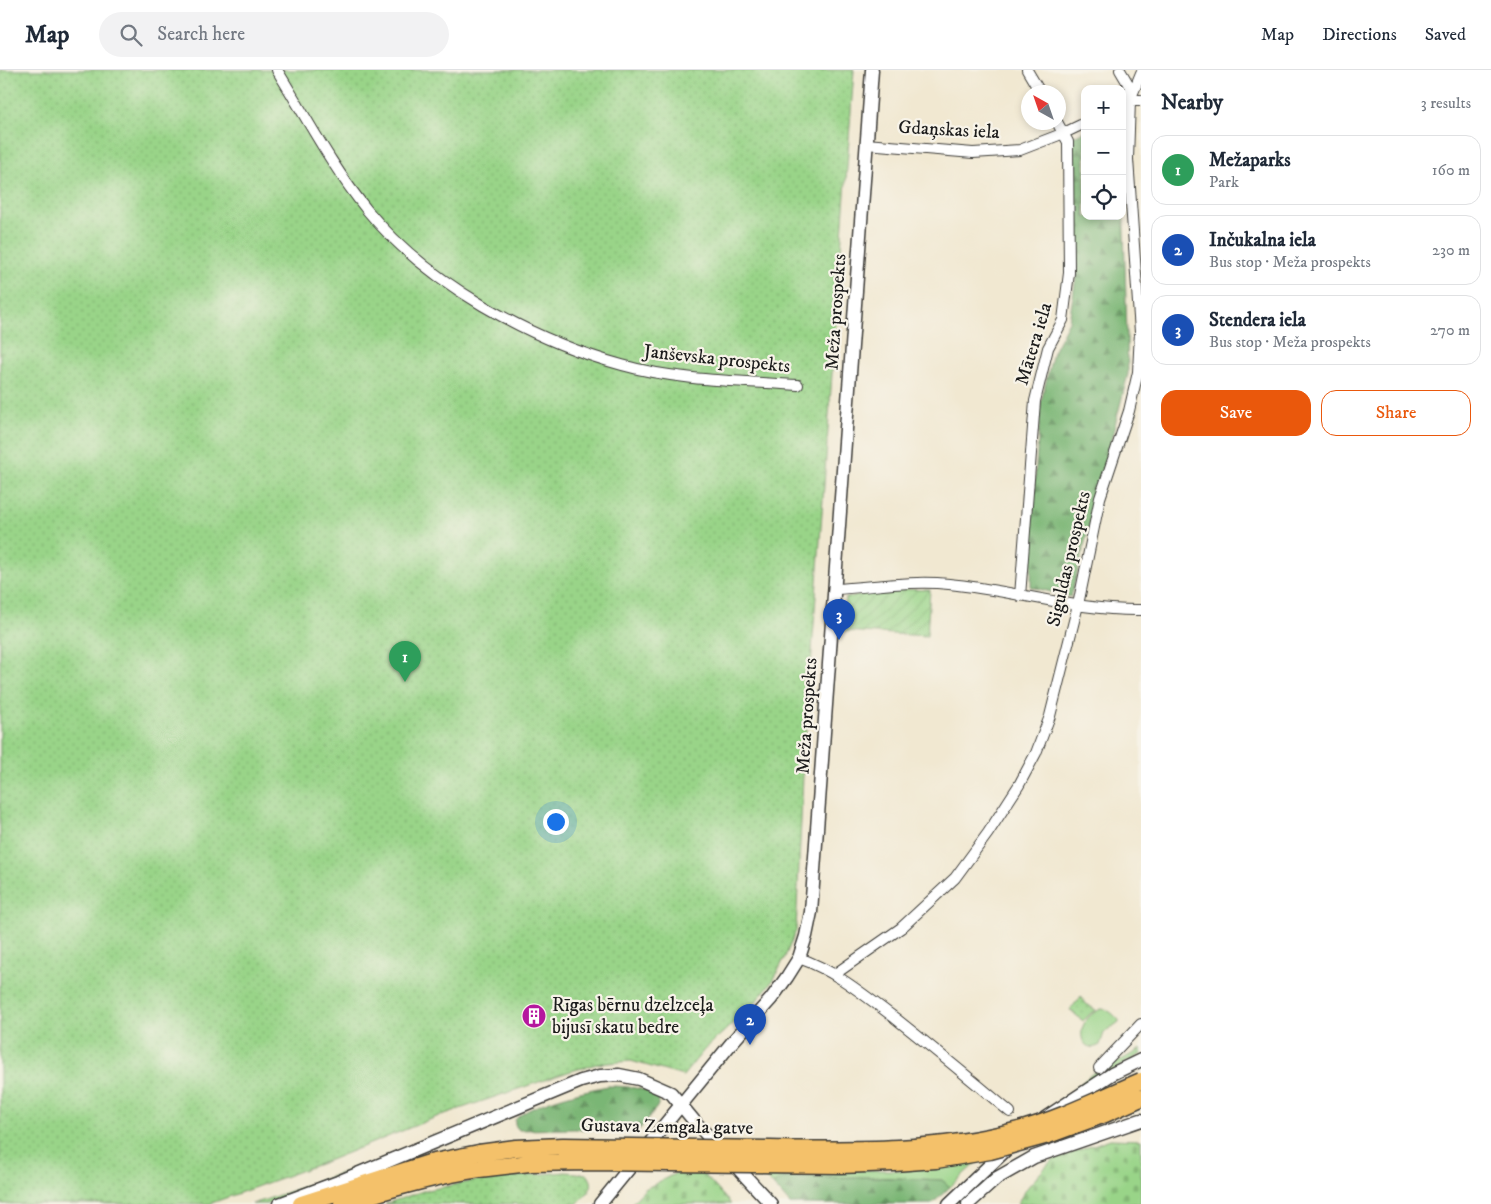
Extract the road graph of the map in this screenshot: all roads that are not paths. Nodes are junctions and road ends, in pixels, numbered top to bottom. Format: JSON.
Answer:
{"nodes":[{"id":1,"x":277,"y":70,"type":"edge"},
{"id":2,"x":872,"y":70,"type":"edge"},
{"id":3,"x":1027,"y":70,"type":"edge"},
{"id":4,"x":1120,"y":70,"type":"edge"},
{"id":5,"x":1141,"y":73,"type":"edge"},
{"id":6,"x":1036,"y":85,"type":"edge"},
{"id":7,"x":1141,"y":100,"type":"edge"},
{"id":8,"x":1126,"y":102,"type":"edge"},
{"id":9,"x":1081,"y":125,"type":"edge"},
{"id":10,"x":1062,"y":130,"type":"edge"},
{"id":11,"x":1064,"y":133,"type":"junction"},
{"id":12,"x":866,"y":144,"type":"junction"},
{"id":13,"x":798,"y":385,"type":"dead end"},
{"id":14,"x":835,"y":589,"type":"junction"},
{"id":15,"x":1020,"y":596,"type":"junction"},
{"id":16,"x":1078,"y":605,"type":"junction"},
{"id":17,"x":1141,"y":610,"type":"edge"},
{"id":18,"x":799,"y":958,"type":"junction"},
{"id":19,"x":835,"y":974,"type":"junction"},
{"id":20,"x":1141,"y":1024,"type":"edge"},
{"id":21,"x":1141,"y":1060,"type":"edge"},
{"id":22,"x":1099,"y":1068,"type":"dead end"},
{"id":23,"x":1141,"y":1081,"type":"edge"},
{"id":24,"x":1141,"y":1098,"type":"edge"},
{"id":25,"x":681,"y":1106,"type":"junction"},
{"id":26,"x":1059,"y":1108,"type":"junction"},
{"id":27,"x":1010,"y":1112,"type":"dead end"},
{"id":28,"x":1141,"y":1120,"type":"edge"},
{"id":29,"x":1080,"y":1141,"type":"junction"},
{"id":30,"x":479,"y":1161,"type":"junction"},
{"id":31,"x":279,"y":1204,"type":"edge"},
{"id":32,"x":301,"y":1204,"type":"edge"},
{"id":33,"x":342,"y":1204,"type":"edge"},
{"id":34,"x":600,"y":1204,"type":"edge"},
{"id":35,"x":771,"y":1204,"type":"edge"},
{"id":36,"x":949,"y":1204,"type":"edge"},
{"id":37,"x":968,"y":1204,"type":"edge"}],
"edges":[{"from":1,"to":13,"type":"street","name":"Janševska prospekts"},
{"from":2,"to":12,"type":"street","name":"Meža prospekts"},
{"from":3,"to":6,"type":"street"},
{"from":4,"to":8,"type":"street"},
{"from":5,"to":8,"type":"street","name":"Siguldas prospekts"},
{"from":7,"to":8,"type":"street"},
{"from":8,"to":16,"type":"street","name":"Siguldas prospekts"},
{"from":9,"to":11,"type":"street","name":"Gdaņskas iela"},
{"from":10,"to":11,"type":"street"},
{"from":11,"to":12,"type":"street","name":"Gdaņskas iela"},
{"from":11,"to":15,"type":"street","name":"Mātera iela"},
{"from":12,"to":14,"type":"street","name":"Meža prospekts"},
{"from":14,"to":15,"type":"street"},
{"from":14,"to":18,"type":"street","name":"Meža prospekts"},
{"from":15,"to":16,"type":"street"},
{"from":16,"to":17,"type":"street"},
{"from":16,"to":19,"type":"street","name":"Siguldas prospekts"},
{"from":18,"to":19,"type":"street"},
{"from":18,"to":25,"type":"street","name":"Meža prospekts"},
{"from":19,"to":27,"type":"street"},
{"from":20,"to":22,"type":"street"},
{"from":21,"to":26,"type":"street"},
{"from":23,"to":30,"type":"main road","name":"Gustava Zemgala gatve","bridge":true},
{"from":24,"to":30,"type":"main road","name":"Gustava Zemgala gatve","bridge":true},
{"from":25,"to":31,"type":"street"},
{"from":25,"to":34,"type":"street","name":"Meža prospekts"},
{"from":25,"to":35,"type":"street"},
{"from":26,"to":29,"type":"street"},
{"from":26,"to":36,"type":"street"},
{"from":28,"to":29,"type":"street"},
{"from":29,"to":37,"type":"street"},
{"from":30,"to":32,"type":"main road","name":"Gustava Zemgala gatve"},
{"from":30,"to":33,"type":"main road","name":"Gustava Zemgala gatve"}]}
